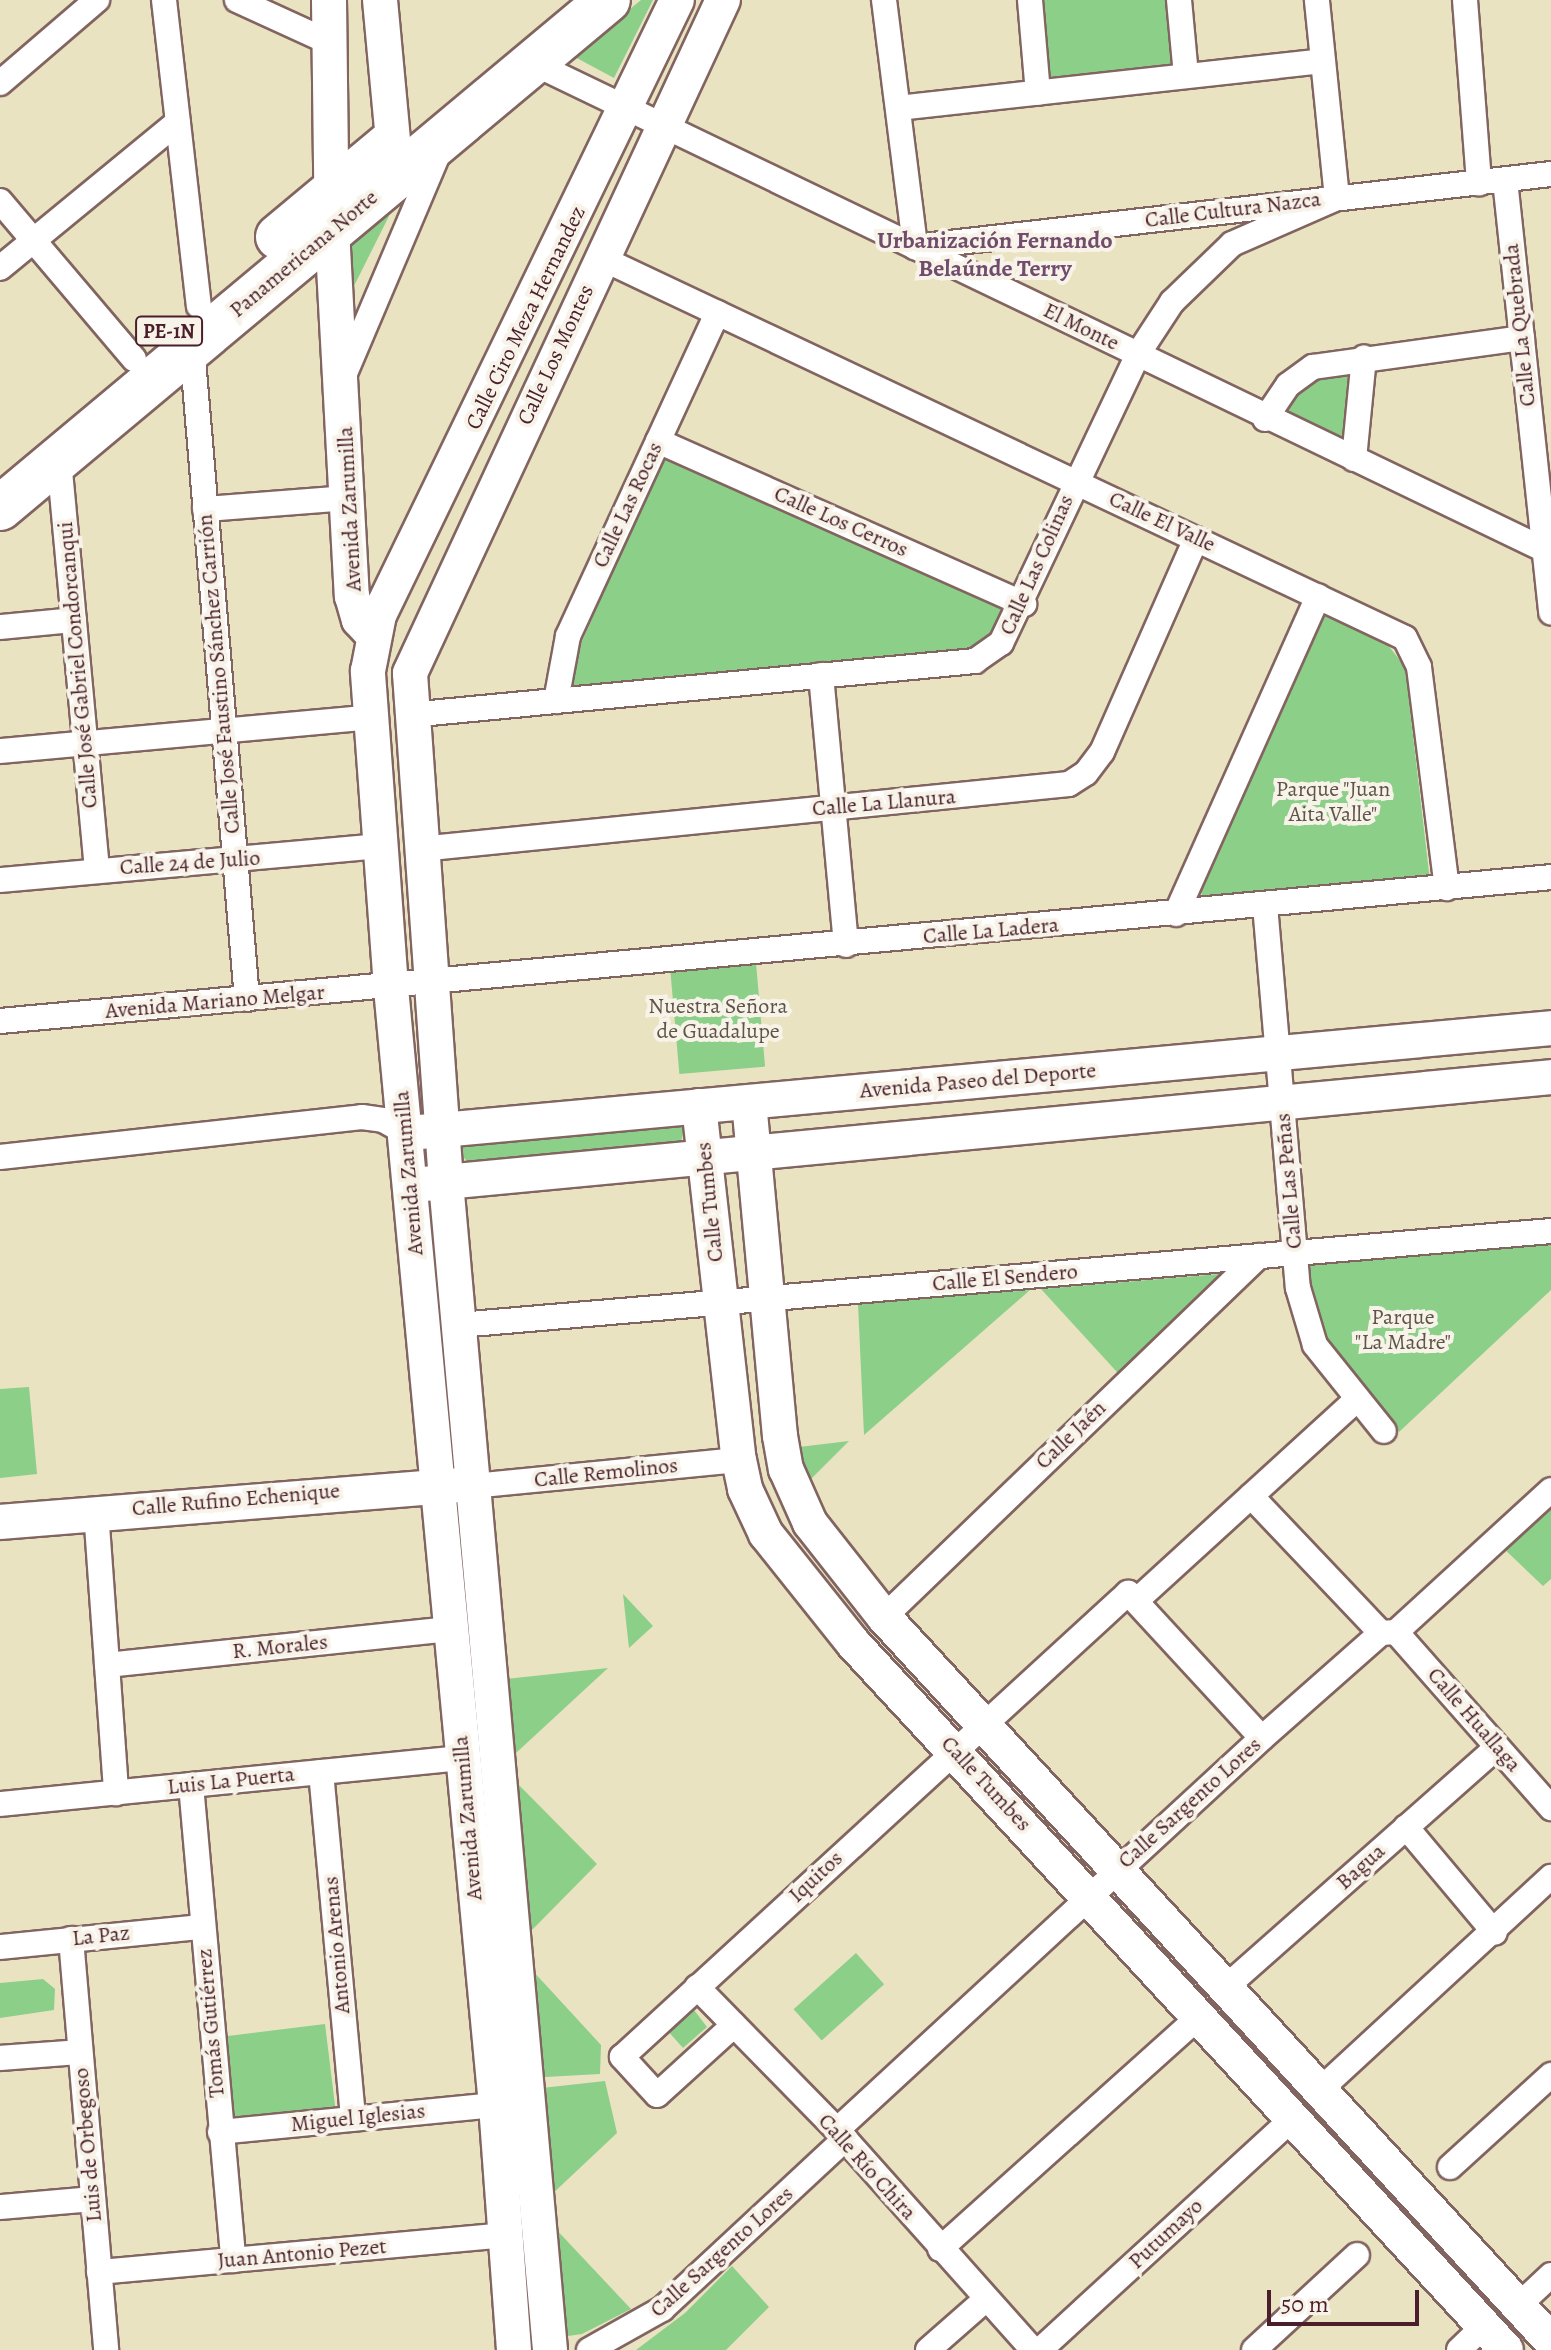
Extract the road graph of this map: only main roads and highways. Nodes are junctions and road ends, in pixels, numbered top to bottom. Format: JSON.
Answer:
{"nodes":[{"id":1,"x":329,"y":0,"type":"edge"},
{"id":2,"x":380,"y":0,"type":"edge"},
{"id":3,"x":562,"y":0,"type":"edge"},
{"id":4,"x":608,"y":0,"type":"edge"},
{"id":5,"x":677,"y":0,"type":"edge"},
{"id":6,"x":723,"y":0,"type":"edge"},
{"id":7,"x":393,"y":141,"type":"junction"},
{"id":8,"x":335,"y":188,"type":"junction"},
{"id":9,"x":332,"y":230,"type":"junction"},
{"id":10,"x":0,"y":470,"type":"edge"},
{"id":11,"x":0,"y":508,"type":"edge"},
{"id":12,"x":372,"y":634,"type":"junction"},
{"id":13,"x":409,"y":715,"type":"joint"},
{"id":14,"x":1551,"y":1028,"type":"edge"},
{"id":15,"x":1551,"y":1077,"type":"edge"},
{"id":16,"x":749,"y":1102,"type":"junction"},
{"id":17,"x":699,"y":1106,"type":"junction"},
{"id":18,"x":442,"y":1129,"type":"junction"},
{"id":19,"x":406,"y":1133,"type":"junction"},
{"id":20,"x":754,"y":1151,"type":"junction"},
{"id":21,"x":705,"y":1156,"type":"junction"},
{"id":22,"x":446,"y":1182,"type":"junction"},
{"id":23,"x":411,"y":1186,"type":"junction"},
{"id":24,"x":437,"y":1483,"type":"junction"},
{"id":25,"x":473,"y":1486,"type":"junction"},
{"id":26,"x":0,"y":1522,"type":"edge"},
{"id":27,"x":1495,"y":2338,"type":"edge"},
{"id":28,"x":1551,"y":2341,"type":"edge"},
{"id":29,"x":514,"y":2350,"type":"edge"},
{"id":30,"x":550,"y":2350,"type":"edge"}],
"edges":[{"from":1,"to":8,"type":"main road","name":"Avenida Zarumilla"},
{"from":2,"to":7,"type":"main road"},
{"from":3,"to":7,"type":"highway","name":"Panamericana Norte","number":"PE-1N"},
{"from":4,"to":9,"type":"highway","name":"Panamericana Norte","number":"PE-1N"},
{"from":5,"to":12,"type":"main road","name":"Calle Ciro Meza Hernandez"},
{"from":6,"to":13,"type":"main road","name":"Calle Los Montes"},
{"from":7,"to":8,"type":"highway","name":"Panamericana Norte","number":"PE-1N"},
{"from":8,"to":9,"type":"main road","name":"Avenida Zarumilla"},
{"from":8,"to":10,"type":"highway","name":"Panamericana Norte","number":"PE-1N"},
{"from":9,"to":11,"type":"highway","name":"Panamericana Norte","number":"PE-1N"},
{"from":9,"to":12,"type":"main road","name":"Avenida Zarumilla"},
{"from":12,"to":19,"type":"main road","name":"Avenida Zarumilla"},
{"from":13,"to":18,"type":"main road","name":"Avenida Zarumilla"},
{"from":14,"to":16,"type":"main road","name":"Avenida Paseo del Deporte"},
{"from":15,"to":20,"type":"main road"},
{"from":16,"to":17,"type":"main road","name":"Avenida Paseo del Deporte"},
{"from":16,"to":20,"type":"main road","name":"Calle Tumbes"},
{"from":17,"to":18,"type":"main road","name":"Avenida Paseo del Deporte"},
{"from":17,"to":21,"type":"main road","name":"Calle Tumbes"},
{"from":18,"to":19,"type":"main road","name":"Avenida Paseo del Deporte"},
{"from":18,"to":22,"type":"main road","name":"Avenida Zarumilla"},
{"from":19,"to":23,"type":"main road","name":"Avenida Zarumilla"},
{"from":20,"to":21,"type":"main road"},
{"from":20,"to":28,"type":"main road","name":"Calle Tumbes"},
{"from":21,"to":22,"type":"main road"},
{"from":21,"to":27,"type":"main road","name":"Calle Tumbes"},
{"from":22,"to":23,"type":"main road"},
{"from":22,"to":25,"type":"main road","name":"Avenida Zarumilla"},
{"from":23,"to":24,"type":"main road","name":"Avenida Zarumilla"},
{"from":24,"to":25,"type":"main road","name":"Calle Rufino Echenique"},
{"from":24,"to":26,"type":"main road","name":"Calle Rufino Echenique"},
{"from":24,"to":29,"type":"main road","name":"Avenida Zarumilla"},
{"from":25,"to":30,"type":"main road","name":"Avenida Zarumilla"}]}
